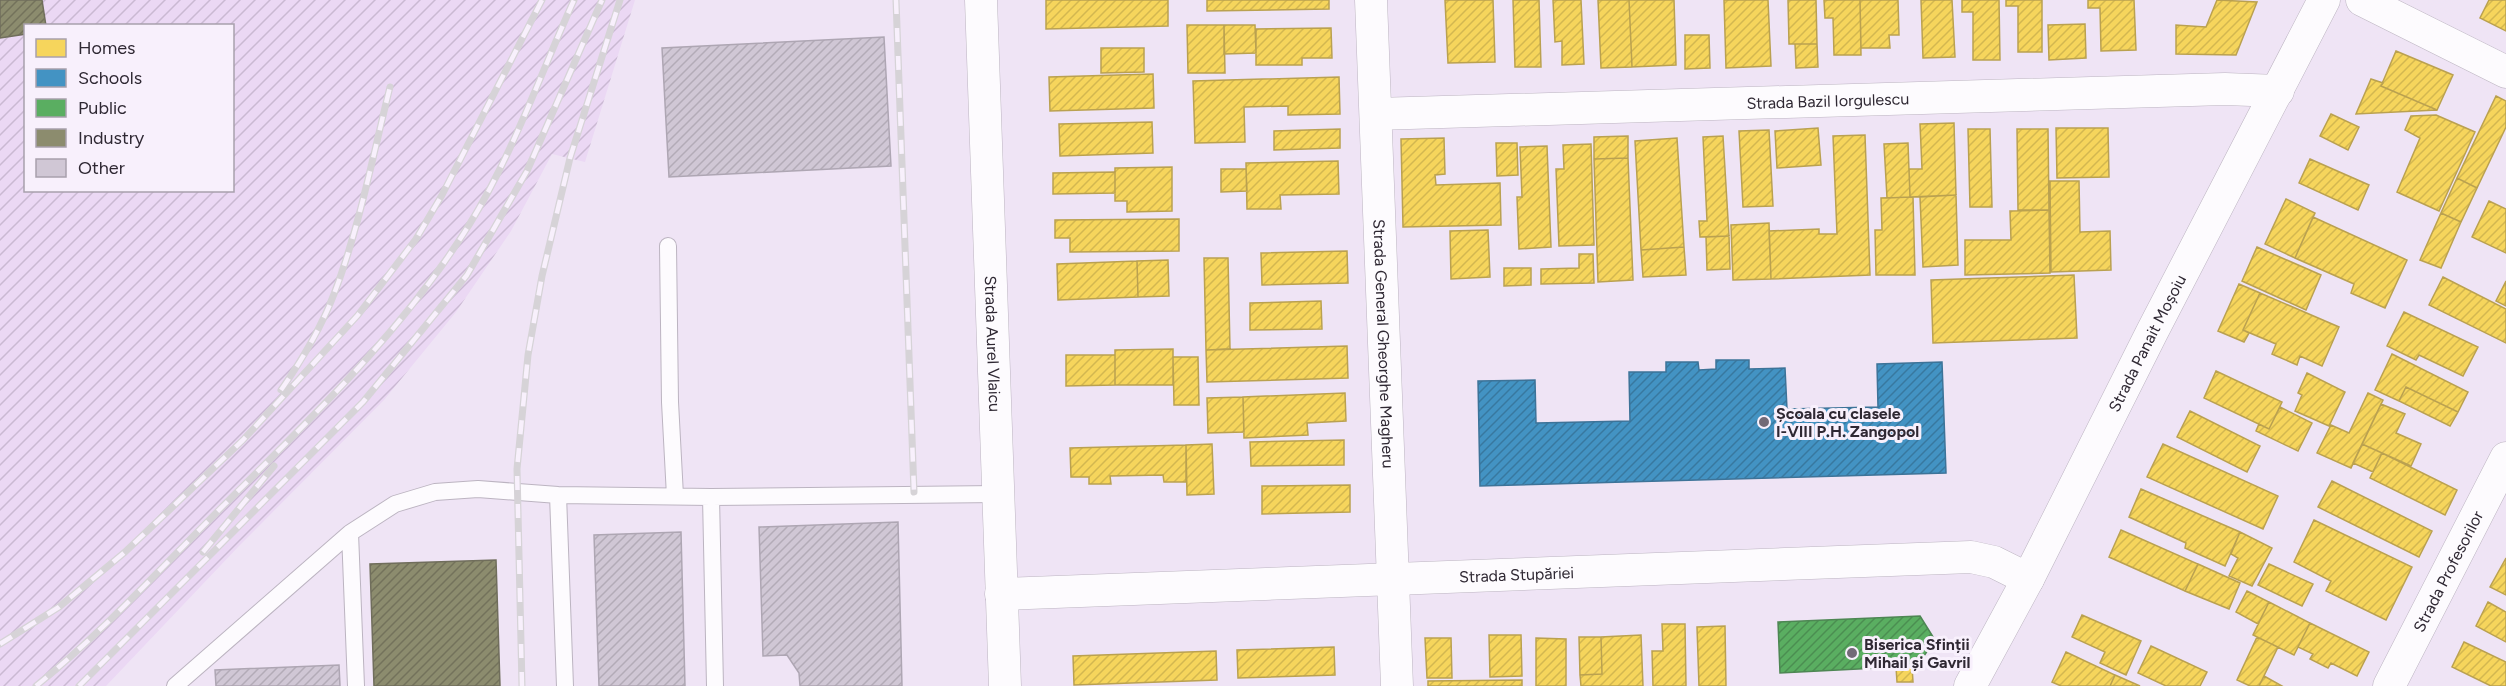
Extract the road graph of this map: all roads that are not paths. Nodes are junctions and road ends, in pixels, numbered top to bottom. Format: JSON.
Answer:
{"nodes":[{"id":1,"x":981,"y":0,"type":"edge"},
{"id":2,"x":1371,"y":0,"type":"edge"},
{"id":3,"x":2324,"y":0,"type":"edge"},
{"id":4,"x":2362,"y":0,"type":"edge"},
{"id":5,"x":2506,"y":72,"type":"edge"},
{"id":6,"x":2278,"y":91,"type":"junction"},
{"id":7,"x":1376,"y":114,"type":"junction"},
{"id":8,"x":668,"y":246,"type":"dead end"},
{"id":9,"x":2506,"y":458,"type":"edge"},
{"id":10,"x":998,"y":494,"type":"junction"},
{"id":11,"x":558,"y":495,"type":"junction"},
{"id":12,"x":675,"y":496,"type":"junction"},
{"id":13,"x":711,"y":497,"type":"junction"},
{"id":14,"x":350,"y":533,"type":"junction"},
{"id":15,"x":1392,"y":579,"type":"junction"},
{"id":16,"x":2028,"y":579,"type":"junction"},
{"id":17,"x":1001,"y":594,"type":"junction"},
{"id":18,"x":196,"y":668,"type":"junction"},
{"id":19,"x":175,"y":686,"type":"edge"},
{"id":20,"x":196,"y":686,"type":"edge"},
{"id":21,"x":356,"y":686,"type":"edge"},
{"id":22,"x":564,"y":686,"type":"edge"},
{"id":23,"x":715,"y":686,"type":"edge"},
{"id":24,"x":1005,"y":686,"type":"edge"},
{"id":25,"x":1397,"y":686,"type":"edge"},
{"id":26,"x":1970,"y":686,"type":"edge"},
{"id":27,"x":2389,"y":686,"type":"edge"}],
"edges":[{"from":1,"to":10,"type":"street","name":"Strada Aurel Vlaicu"},
{"from":2,"to":7,"type":"street","name":"Strada General Gheorghe Magheru"},
{"from":3,"to":6,"type":"street","name":"Strada Panait Moșoiu"},
{"from":4,"to":5,"type":"street"},
{"from":6,"to":7,"type":"street","name":"Strada Bazil Iorgulescu"},
{"from":6,"to":16,"type":"street","name":"Strada Panait Moșoiu"},
{"from":7,"to":15,"type":"street","name":"Strada General Gheorghe Magheru"},
{"from":8,"to":12,"type":"lane"},
{"from":9,"to":27,"type":"street","name":"Strada Profesorilor"},
{"from":10,"to":13,"type":"lane"},
{"from":10,"to":17,"type":"street","name":"Strada Aurel Vlaicu"},
{"from":11,"to":12,"type":"lane"},
{"from":11,"to":14,"type":"lane"},
{"from":11,"to":22,"type":"lane"},
{"from":12,"to":13,"type":"lane"},
{"from":13,"to":23,"type":"lane"},
{"from":14,"to":18,"type":"lane"},
{"from":14,"to":21,"type":"lane"},
{"from":15,"to":16,"type":"street","name":"Strada Stupăriei"},
{"from":15,"to":17,"type":"street","name":"Strada Stupăriei"},
{"from":15,"to":25,"type":"street","name":"Strada General Gheorghe Magheru"},
{"from":16,"to":26,"type":"street","name":"Strada Panait Moșoiu"},
{"from":17,"to":24,"type":"street","name":"Strada Aurel Vlaicu"},
{"from":18,"to":19,"type":"lane"},
{"from":18,"to":20,"type":"lane"}]}
